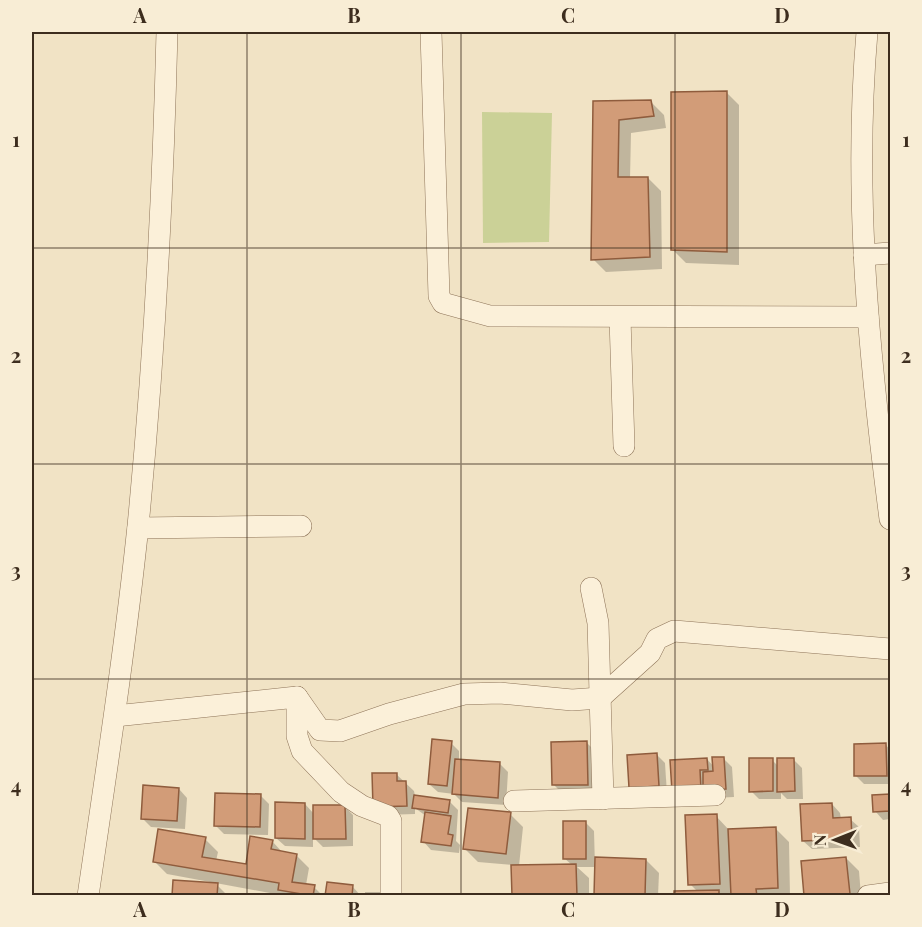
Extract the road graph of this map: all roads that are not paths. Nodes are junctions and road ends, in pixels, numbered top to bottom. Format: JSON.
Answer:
{"nodes":[{"id":1,"x":167,"y":32,"type":"edge"},
{"id":2,"x":431,"y":32,"type":"edge"},
{"id":3,"x":867,"y":32,"type":"edge"},
{"id":4,"x":891,"y":253,"type":"edge"},
{"id":5,"x":864,"y":255,"type":"junction"},
{"id":6,"x":868,"y":317,"type":"junction"},
{"id":7,"x":620,"y":318,"type":"junction"},
{"id":8,"x":624,"y":446,"type":"dead end"},
{"id":9,"x":891,"y":519,"type":"edge"},
{"id":10,"x":301,"y":526,"type":"dead end"},
{"id":11,"x":138,"y":528,"type":"junction"},
{"id":12,"x":591,"y":588,"type":"dead end"},
{"id":13,"x":891,"y":649,"type":"edge"},
{"id":14,"x":297,"y":697,"type":"junction"},
{"id":15,"x":600,"y":698,"type":"junction"},
{"id":16,"x":115,"y":716,"type":"junction"},
{"id":17,"x":715,"y":795,"type":"dead end"},
{"id":18,"x":603,"y":799,"type":"junction"},
{"id":19,"x":514,"y":801,"type":"dead end"},
{"id":20,"x":891,"y":893,"type":"edge"},
{"id":21,"x":88,"y":896,"type":"edge"},
{"id":22,"x":391,"y":896,"type":"edge"},
{"id":23,"x":868,"y":896,"type":"edge"}],
"edges":[{"from":1,"to":11,"type":"street"},
{"from":2,"to":7,"type":"street"},
{"from":3,"to":5,"type":"street"},
{"from":4,"to":5,"type":"street"},
{"from":5,"to":6,"type":"street"},
{"from":6,"to":7,"type":"street"},
{"from":6,"to":9,"type":"street"},
{"from":7,"to":8,"type":"street"},
{"from":10,"to":11,"type":"street"},
{"from":11,"to":16,"type":"street"},
{"from":12,"to":15,"type":"street"},
{"from":13,"to":15,"type":"street"},
{"from":14,"to":15,"type":"street"},
{"from":14,"to":16,"type":"street"},
{"from":14,"to":22,"type":"street"},
{"from":15,"to":18,"type":"street"},
{"from":16,"to":21,"type":"street"},
{"from":17,"to":18,"type":"street"},
{"from":18,"to":19,"type":"street"},
{"from":20,"to":23,"type":"street"}]}
